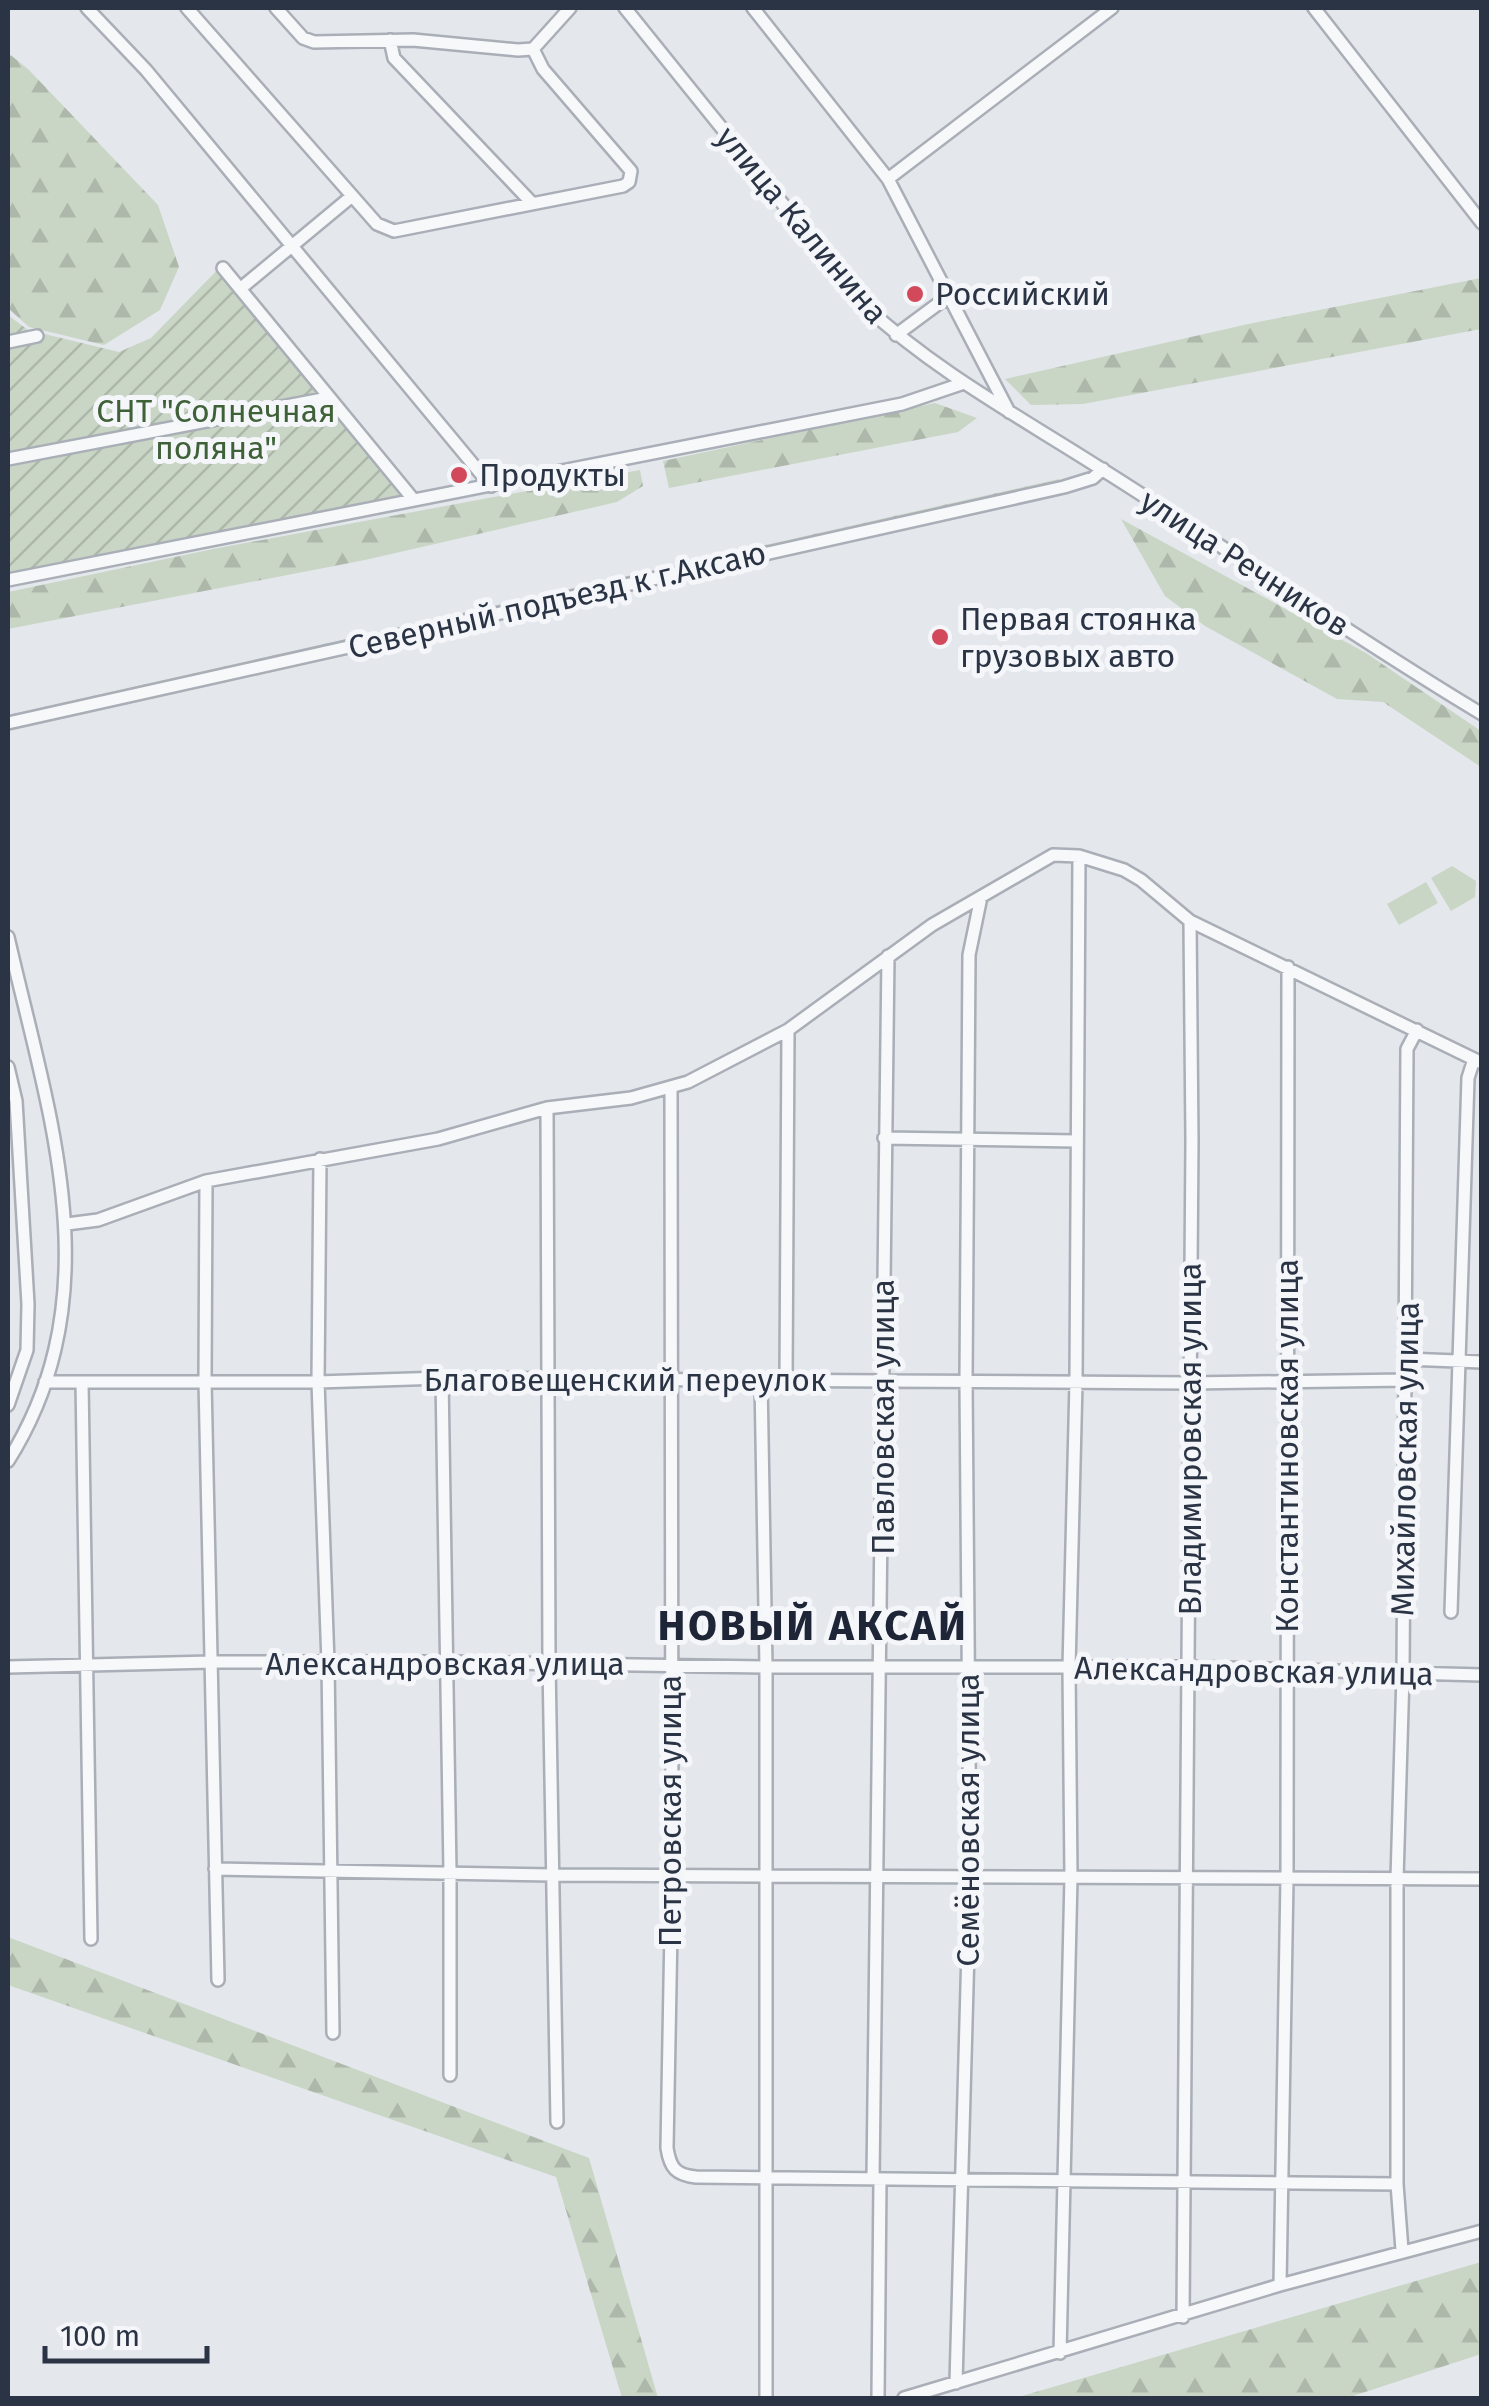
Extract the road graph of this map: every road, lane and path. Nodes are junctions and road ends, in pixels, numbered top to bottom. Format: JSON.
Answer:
{"nodes":[{"id":1,"x":87,"y":8,"type":"edge"},
{"id":2,"x":187,"y":8,"type":"edge"},
{"id":3,"x":276,"y":8,"type":"edge"},
{"id":4,"x":570,"y":8,"type":"edge"},
{"id":5,"x":625,"y":8,"type":"edge"},
{"id":6,"x":752,"y":8,"type":"edge"},
{"id":7,"x":1112,"y":8,"type":"edge"},
{"id":8,"x":1314,"y":8,"type":"edge"},
{"id":9,"x":390,"y":40,"type":"junction"},
{"id":10,"x":533,"y":49,"type":"junction"},
{"id":11,"x":888,"y":178,"type":"junction"},
{"id":12,"x":352,"y":196,"type":"junction"},
{"id":13,"x":532,"y":203,"type":"junction"},
{"id":14,"x":1482,"y":223,"type":"edge"},
{"id":15,"x":294,"y":245,"type":"junction"},
{"id":16,"x":222,"y":268,"type":"dead end"},
{"id":17,"x":240,"y":289,"type":"junction"},
{"id":18,"x":950,"y":295,"type":"junction"},
{"id":19,"x":896,"y":335,"type":"junction"},
{"id":20,"x":37,"y":336,"type":"dead end"},
{"id":21,"x":8,"y":342,"type":"edge"},
{"id":22,"x":964,"y":383,"type":"junction"},
{"id":23,"x":328,"y":398,"type":"junction"},
{"id":24,"x":1009,"y":412,"type":"junction"},
{"id":25,"x":8,"y":459,"type":"edge"},
{"id":26,"x":1103,"y":470,"type":"junction"},
{"id":27,"x":491,"y":486,"type":"junction"},
{"id":28,"x":414,"y":498,"type":"junction"},
{"id":29,"x":8,"y":580,"type":"edge"},
{"id":30,"x":1482,"y":714,"type":"edge"},
{"id":31,"x":8,"y":723,"type":"edge"},
{"id":32,"x":1079,"y":856,"type":"junction"},
{"id":33,"x":981,"y":897,"type":"junction"},
{"id":34,"x":1190,"y":921,"type":"junction"},
{"id":35,"x":8,"y":936,"type":"edge"},
{"id":36,"x":888,"y":956,"type":"junction"},
{"id":37,"x":1288,"y":968,"type":"junction"},
{"id":38,"x":788,"y":1030,"type":"junction"},
{"id":39,"x":1417,"y":1030,"type":"junction"},
{"id":40,"x":1478,"y":1061,"type":"edge"},
{"id":41,"x":8,"y":1067,"type":"edge"},
{"id":42,"x":671,"y":1088,"type":"junction"},
{"id":43,"x":547,"y":1108,"type":"junction"},
{"id":44,"x":884,"y":1138,"type":"junction"},
{"id":45,"x":968,"y":1138,"type":"junction"},
{"id":46,"x":1076,"y":1141,"type":"junction"},
{"id":47,"x":320,"y":1159,"type":"junction"},
{"id":48,"x":206,"y":1181,"type":"junction"},
{"id":49,"x":66,"y":1224,"type":"junction"},
{"id":50,"x":1406,"y":1359,"type":"junction"},
{"id":51,"x":1460,"y":1361,"type":"junction"},
{"id":52,"x":1482,"y":1362,"type":"edge"},
{"id":53,"x":442,"y":1378,"type":"junction"},
{"id":54,"x":670,"y":1378,"type":"junction"},
{"id":55,"x":546,"y":1379,"type":"junction"},
{"id":56,"x":761,"y":1380,"type":"junction"},
{"id":57,"x":786,"y":1380,"type":"junction"},
{"id":58,"x":1405,"y":1380,"type":"junction"},
{"id":59,"x":206,"y":1381,"type":"junction"},
{"id":60,"x":884,"y":1381,"type":"junction"},
{"id":61,"x":966,"y":1381,"type":"junction"},
{"id":62,"x":45,"y":1382,"type":"junction"},
{"id":63,"x":82,"y":1382,"type":"junction"},
{"id":64,"x":318,"y":1382,"type":"junction"},
{"id":65,"x":1076,"y":1382,"type":"junction"},
{"id":66,"x":1286,"y":1382,"type":"junction"},
{"id":67,"x":1190,"y":1383,"type":"junction"},
{"id":68,"x":8,"y":1405,"type":"edge"},
{"id":69,"x":8,"y":1461,"type":"edge"},
{"id":70,"x":1451,"y":1612,"type":"dead end"},
{"id":71,"x":211,"y":1662,"type":"junction"},
{"id":72,"x":446,"y":1662,"type":"junction"},
{"id":73,"x":549,"y":1663,"type":"junction"},
{"id":74,"x":328,"y":1664,"type":"junction"},
{"id":75,"x":87,"y":1665,"type":"junction"},
{"id":76,"x":670,"y":1665,"type":"junction"},
{"id":77,"x":8,"y":1666,"type":"edge"},
{"id":78,"x":882,"y":1666,"type":"junction"},
{"id":79,"x":766,"y":1667,"type":"junction"},
{"id":80,"x":968,"y":1667,"type":"junction"},
{"id":81,"x":1188,"y":1667,"type":"junction"},
{"id":82,"x":1069,"y":1668,"type":"junction"},
{"id":83,"x":1287,"y":1669,"type":"junction"},
{"id":84,"x":1402,"y":1674,"type":"junction"},
{"id":85,"x":1482,"y":1675,"type":"edge"},
{"id":86,"x":216,"y":1869,"type":"junction"},
{"id":87,"x":330,"y":1872,"type":"junction"},
{"id":88,"x":450,"y":1872,"type":"junction"},
{"id":89,"x":672,"y":1874,"type":"junction"},
{"id":90,"x":552,"y":1876,"type":"junction"},
{"id":91,"x":766,"y":1876,"type":"junction"},
{"id":92,"x":1072,"y":1877,"type":"junction"},
{"id":93,"x":876,"y":1878,"type":"junction"},
{"id":94,"x":970,"y":1878,"type":"junction"},
{"id":95,"x":1186,"y":1878,"type":"junction"},
{"id":96,"x":1287,"y":1879,"type":"junction"},
{"id":97,"x":1397,"y":1879,"type":"junction"},
{"id":98,"x":1482,"y":1879,"type":"edge"},
{"id":99,"x":91,"y":1939,"type":"dead end"},
{"id":100,"x":218,"y":1980,"type":"dead end"},
{"id":101,"x":333,"y":2033,"type":"dead end"},
{"id":102,"x":450,"y":2075,"type":"dead end"},
{"id":103,"x":557,"y":2122,"type":"dead end"},
{"id":104,"x":767,"y":2177,"type":"junction"},
{"id":105,"x":876,"y":2179,"type":"junction"},
{"id":106,"x":1063,"y":2179,"type":"junction"},
{"id":107,"x":962,"y":2180,"type":"junction"},
{"id":108,"x":1185,"y":2180,"type":"junction"},
{"id":109,"x":1281,"y":2181,"type":"junction"},
{"id":110,"x":1396,"y":2184,"type":"junction"},
{"id":111,"x":1482,"y":2231,"type":"edge"},
{"id":112,"x":1402,"y":2250,"type":"junction"},
{"id":113,"x":1280,"y":2285,"type":"junction"},
{"id":114,"x":1183,"y":2317,"type":"junction"},
{"id":115,"x":1060,"y":2353,"type":"junction"},
{"id":116,"x":956,"y":2383,"type":"junction"},
{"id":117,"x":766,"y":2398,"type":"edge"},
{"id":118,"x":878,"y":2398,"type":"edge"},
{"id":119,"x":904,"y":2398,"type":"edge"}],
"edges":[{"from":1,"to":15,"type":"street"},
{"from":2,"to":12,"type":"street"},
{"from":3,"to":9,"type":"street"},
{"from":4,"to":10,"type":"street"},
{"from":5,"to":19,"type":"street","name":"улица Калинина"},
{"from":6,"to":11,"type":"street"},
{"from":7,"to":11,"type":"street"},
{"from":8,"to":14,"type":"street"},
{"from":9,"to":10,"type":"street"},
{"from":9,"to":13,"type":"street"},
{"from":10,"to":13,"type":"street"},
{"from":11,"to":18,"type":"street"},
{"from":12,"to":13,"type":"street"},
{"from":12,"to":15,"type":"street"},
{"from":15,"to":17,"type":"street"},
{"from":15,"to":27,"type":"street"},
{"from":16,"to":17,"type":"street"},
{"from":17,"to":23,"type":"street"},
{"from":18,"to":19,"type":"street"},
{"from":18,"to":24,"type":"street"},
{"from":19,"to":22,"type":"street","name":"улица Калинина"},
{"from":20,"to":21,"type":"street"},
{"from":22,"to":24,"type":"street","name":"улица Калинина"},
{"from":22,"to":27,"type":"street"},
{"from":23,"to":25,"type":"street"},
{"from":23,"to":28,"type":"street"},
{"from":24,"to":26,"type":"street","name":"улица Речников"},
{"from":26,"to":30,"type":"street","name":"улица Речников"},
{"from":26,"to":31,"type":"street","name":"Северный подъезд к г.Аксаю"},
{"from":27,"to":28,"type":"street"},
{"from":28,"to":29,"type":"street"},
{"from":32,"to":33,"type":"street"},
{"from":32,"to":34,"type":"street"},
{"from":32,"to":46,"type":"street"},
{"from":33,"to":36,"type":"street"},
{"from":33,"to":45,"type":"street","name":"Семёновская улица"},
{"from":34,"to":37,"type":"street"},
{"from":34,"to":67,"type":"street","name":"Владимировская улица"},
{"from":35,"to":49,"type":"street"},
{"from":36,"to":38,"type":"street"},
{"from":36,"to":44,"type":"street","name":"Павловская улица"},
{"from":37,"to":39,"type":"street"},
{"from":37,"to":66,"type":"street","name":"Константиновская улица"},
{"from":38,"to":42,"type":"street"},
{"from":38,"to":57,"type":"street"},
{"from":39,"to":40,"type":"street"},
{"from":39,"to":50,"type":"street","name":"Михайловская улица"},
{"from":40,"to":51,"type":"street"},
{"from":41,"to":68,"type":"street"},
{"from":42,"to":43,"type":"street"},
{"from":42,"to":54,"type":"street","name":"Петровская улица"},
{"from":43,"to":47,"type":"street"},
{"from":43,"to":55,"type":"street"},
{"from":44,"to":45,"type":"street"},
{"from":44,"to":60,"type":"street","name":"Павловская улица"},
{"from":45,"to":46,"type":"street"},
{"from":45,"to":61,"type":"street","name":"Семёновская улица"},
{"from":46,"to":65,"type":"street"},
{"from":47,"to":48,"type":"street"},
{"from":47,"to":64,"type":"street"},
{"from":48,"to":49,"type":"street"},
{"from":48,"to":59,"type":"street"},
{"from":49,"to":62,"type":"street"},
{"from":50,"to":51,"type":"street"},
{"from":50,"to":58,"type":"street","name":"Михайловская улица"},
{"from":51,"to":52,"type":"street"},
{"from":51,"to":70,"type":"street"},
{"from":53,"to":55,"type":"street","name":"Благовещенский переулок"},
{"from":53,"to":64,"type":"street","name":"Благовещенский переулок"},
{"from":53,"to":72,"type":"street"},
{"from":54,"to":55,"type":"street","name":"Благовещенский переулок"},
{"from":54,"to":56,"type":"street","name":"Благовещенский переулок"},
{"from":54,"to":76,"type":"street","name":"Петровская улица"},
{"from":55,"to":73,"type":"street"},
{"from":56,"to":57,"type":"street","name":"Благовещенский переулок"},
{"from":56,"to":79,"type":"street"},
{"from":57,"to":60,"type":"street","name":"Благовещенский переулок"},
{"from":58,"to":66,"type":"street","name":"Благовещенский переулок"},
{"from":58,"to":84,"type":"street","name":"Михайловская улица"},
{"from":59,"to":63,"type":"street","name":"Благовещенский переулок"},
{"from":59,"to":64,"type":"street","name":"Благовещенский переулок"},
{"from":59,"to":71,"type":"street"},
{"from":60,"to":61,"type":"street","name":"Благовещенский переулок"},
{"from":60,"to":78,"type":"street","name":"Павловская улица"},
{"from":61,"to":65,"type":"street","name":"Благовещенский переулок"},
{"from":61,"to":80,"type":"street","name":"Семёновская улица"},
{"from":62,"to":63,"type":"street","name":"Благовещенский переулок"},
{"from":62,"to":69,"type":"street"},
{"from":63,"to":75,"type":"street"},
{"from":64,"to":74,"type":"street"},
{"from":65,"to":67,"type":"street","name":"Благовещенский переулок"},
{"from":65,"to":82,"type":"street"},
{"from":66,"to":67,"type":"street","name":"Благовещенский переулок"},
{"from":66,"to":83,"type":"street","name":"Константиновская улица"},
{"from":67,"to":81,"type":"street","name":"Владимировская улица"},
{"from":71,"to":74,"type":"street","name":"Александровская улица"},
{"from":71,"to":75,"type":"street","name":"Александровская улица"},
{"from":71,"to":86,"type":"street"},
{"from":72,"to":73,"type":"street","name":"Александровская улица"},
{"from":72,"to":74,"type":"street","name":"Александровская улица"},
{"from":72,"to":88,"type":"street"},
{"from":73,"to":76,"type":"street","name":"Александровская улица"},
{"from":73,"to":90,"type":"street"},
{"from":74,"to":87,"type":"street"},
{"from":75,"to":77,"type":"street","name":"Александровская улица"},
{"from":75,"to":99,"type":"street"},
{"from":76,"to":79,"type":"street","name":"Александровская улица"},
{"from":76,"to":89,"type":"street","name":"Петровская улица"},
{"from":78,"to":79,"type":"street","name":"Александровская улица"},
{"from":78,"to":80,"type":"street","name":"Александровская улица"},
{"from":78,"to":93,"type":"street","name":"Павловская улица"},
{"from":79,"to":91,"type":"street"},
{"from":80,"to":82,"type":"street","name":"Александровская улица"},
{"from":80,"to":94,"type":"street","name":"Семёновская улица"},
{"from":81,"to":82,"type":"street","name":"Александровская улица"},
{"from":81,"to":83,"type":"street","name":"Александровская улица"},
{"from":81,"to":95,"type":"street","name":"Владимировская улица"},
{"from":82,"to":92,"type":"street"},
{"from":83,"to":84,"type":"street","name":"Александровская улица"},
{"from":83,"to":96,"type":"street","name":"Константиновская улица"},
{"from":84,"to":85,"type":"street","name":"Александровская улица"},
{"from":84,"to":97,"type":"street","name":"Михайловская улица"},
{"from":86,"to":87,"type":"street"},
{"from":86,"to":100,"type":"street"},
{"from":87,"to":88,"type":"street"},
{"from":87,"to":101,"type":"street"},
{"from":88,"to":90,"type":"street"},
{"from":88,"to":102,"type":"street"},
{"from":89,"to":90,"type":"street"},
{"from":89,"to":91,"type":"street"},
{"from":89,"to":104,"type":"street","name":"Петровская улица"},
{"from":90,"to":103,"type":"street"},
{"from":91,"to":93,"type":"street"},
{"from":91,"to":104,"type":"street"},
{"from":92,"to":94,"type":"street"},
{"from":92,"to":95,"type":"street"},
{"from":92,"to":106,"type":"street"},
{"from":93,"to":94,"type":"street"},
{"from":93,"to":105,"type":"street","name":"Павловская улица"},
{"from":94,"to":107,"type":"street","name":"Семёновская улица"},
{"from":95,"to":96,"type":"street"},
{"from":95,"to":108,"type":"street","name":"Владимировская улица"},
{"from":96,"to":97,"type":"street"},
{"from":96,"to":109,"type":"street","name":"Константиновская улица"},
{"from":97,"to":98,"type":"street"},
{"from":97,"to":110,"type":"street","name":"Михайловская улица"},
{"from":104,"to":105,"type":"street"},
{"from":104,"to":117,"type":"street"},
{"from":105,"to":107,"type":"street"},
{"from":105,"to":118,"type":"street","name":"Павловская улица"},
{"from":106,"to":107,"type":"street"},
{"from":106,"to":108,"type":"street"},
{"from":106,"to":115,"type":"street"},
{"from":107,"to":116,"type":"street","name":"Семёновская улица"},
{"from":108,"to":109,"type":"street"},
{"from":108,"to":114,"type":"street","name":"Владимировская улица"},
{"from":109,"to":110,"type":"street"},
{"from":109,"to":113,"type":"street","name":"Константиновская улица"},
{"from":110,"to":112,"type":"street","name":"Михайловская улица"},
{"from":111,"to":112,"type":"street"},
{"from":112,"to":113,"type":"street"},
{"from":113,"to":114,"type":"street"},
{"from":114,"to":115,"type":"street"},
{"from":115,"to":116,"type":"street"},
{"from":116,"to":119,"type":"street"}]}
